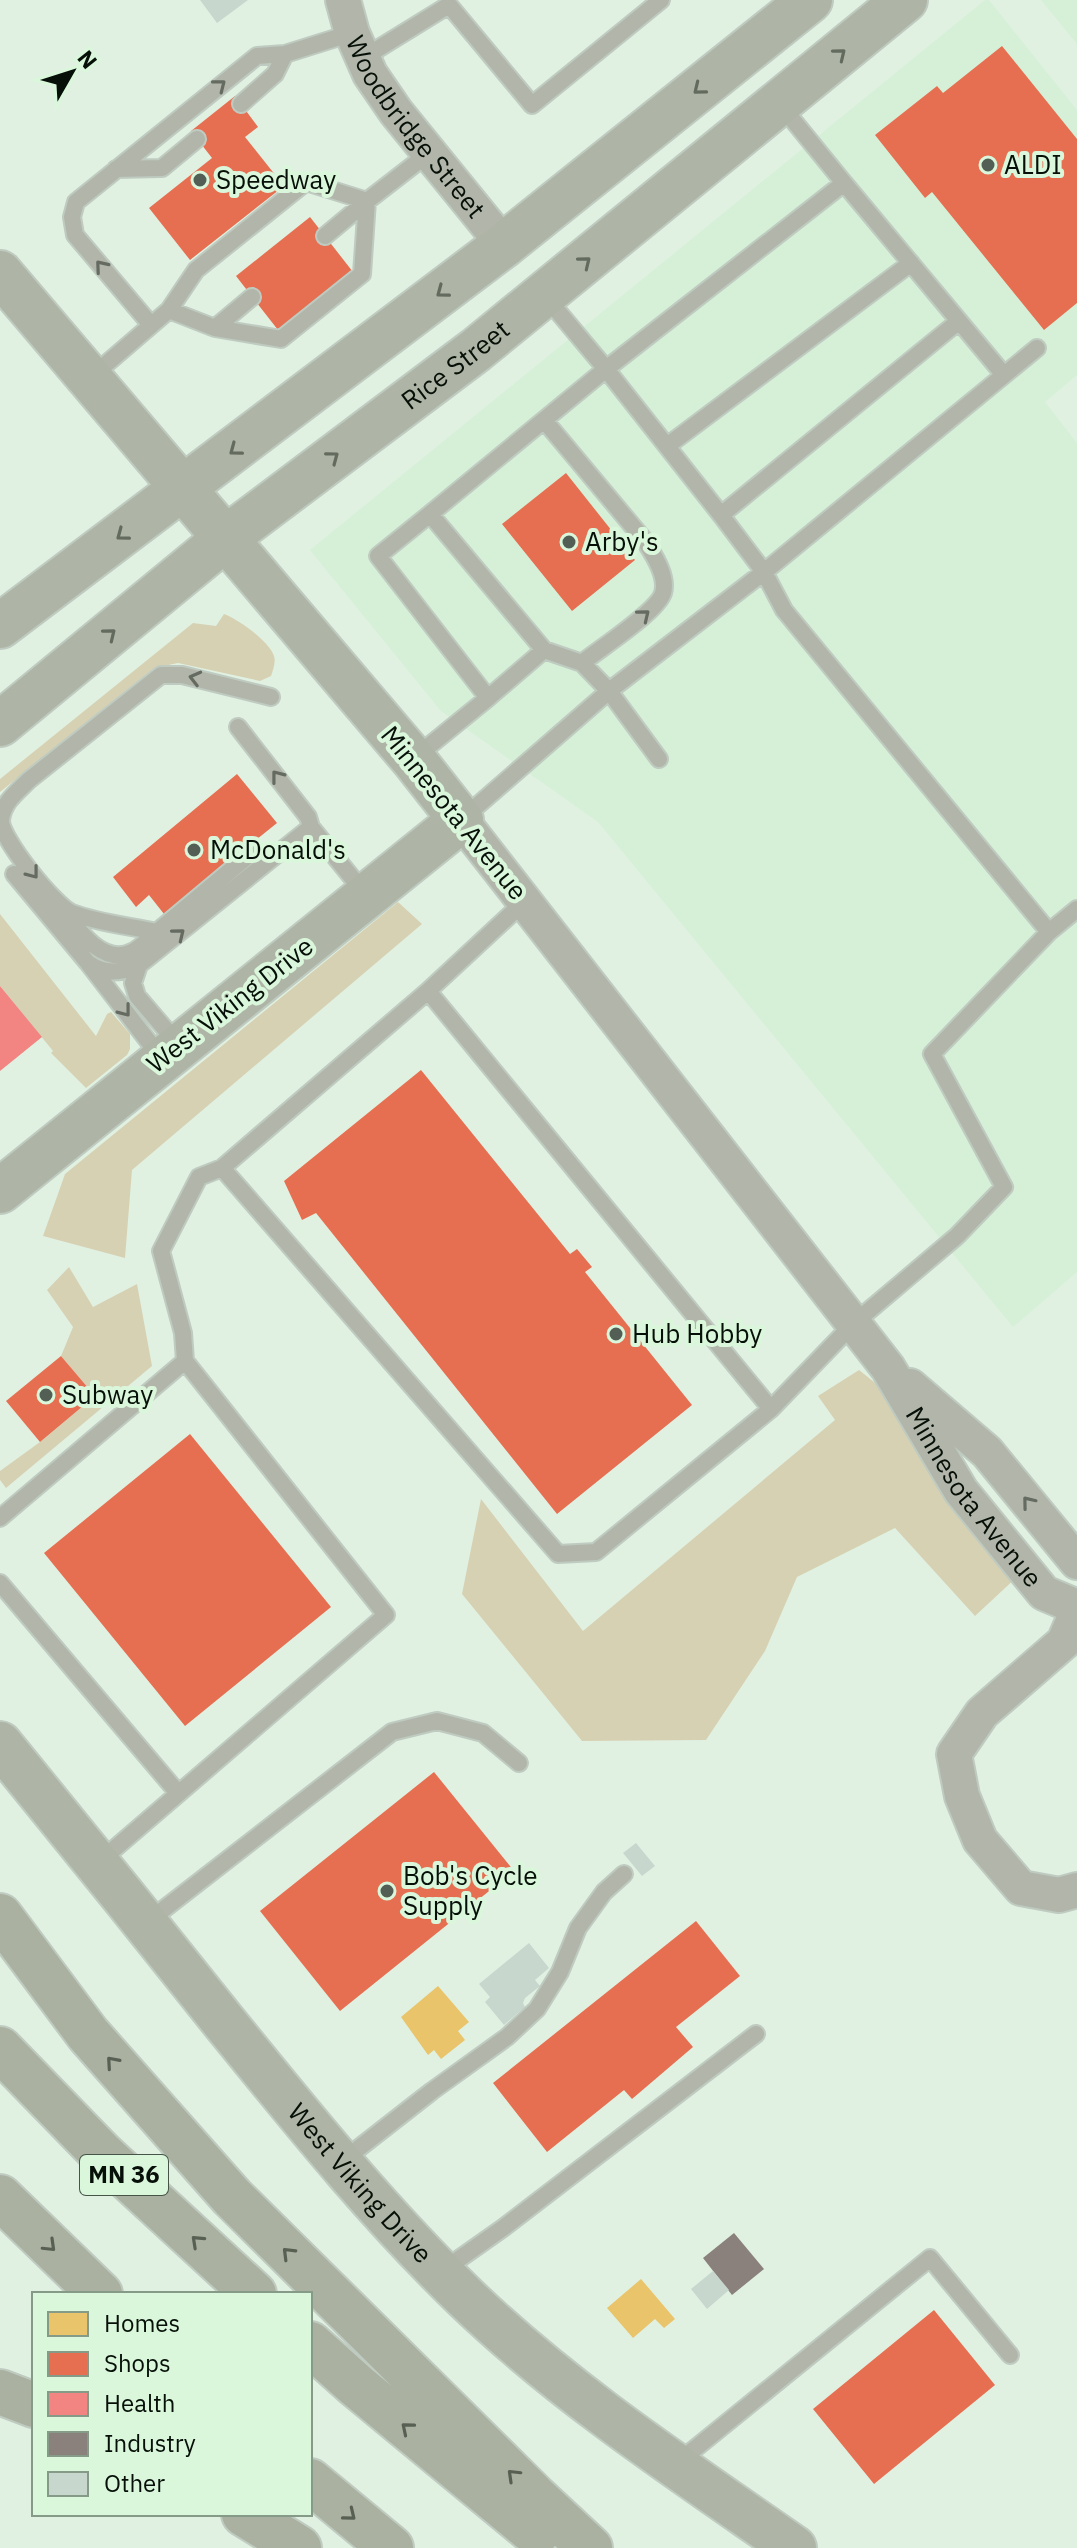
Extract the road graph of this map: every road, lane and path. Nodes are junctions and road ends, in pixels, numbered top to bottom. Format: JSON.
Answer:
{"nodes":[{"id":1,"x":343,"y":0,"type":"edge"},
{"id":2,"x":661,"y":0,"type":"edge"},
{"id":3,"x":810,"y":0,"type":"edge"},
{"id":4,"x":905,"y":0,"type":"edge"},
{"id":5,"x":448,"y":3,"type":"edge"},
{"id":6,"x":357,"y":46,"type":"junction"},
{"id":7,"x":285,"y":54,"type":"junction"},
{"id":8,"x":779,"y":103,"type":"junction"},
{"id":9,"x":241,"y":104,"type":"dead end"},
{"id":10,"x":197,"y":139,"type":"dead end"},
{"id":11,"x":429,"y":153,"type":"junction"},
{"id":12,"x":116,"y":169,"type":"junction"},
{"id":13,"x":844,"y":183,"type":"junction"},
{"id":14,"x":367,"y":201,"type":"junction"},
{"id":15,"x":325,"y":236,"type":"dead end"},
{"id":16,"x":504,"y":245,"type":"junction"},
{"id":17,"x":911,"y":263,"type":"junction"},
{"id":18,"x":0,"y":273,"type":"edge"},
{"id":19,"x":544,"y":295,"type":"junction"},
{"id":20,"x":252,"y":297,"type":"dead end"},
{"id":21,"x":169,"y":310,"type":"junction"},
{"id":22,"x":959,"y":321,"type":"junction"},
{"id":23,"x":151,"y":325,"type":"junction"},
{"id":24,"x":215,"y":328,"type":"junction"},
{"id":25,"x":1037,"y":348,"type":"dead end"},
{"id":26,"x":606,"y":369,"type":"junction"},
{"id":27,"x":1004,"y":375,"type":"junction"},
{"id":28,"x":90,"y":378,"type":"junction"},
{"id":29,"x":544,"y":420,"type":"junction"},
{"id":30,"x":667,"y":446,"type":"junction"},
{"id":31,"x":184,"y":489,"type":"junction"},
{"id":32,"x":430,"y":514,"type":"junction"},
{"id":33,"x":721,"y":515,"type":"junction"},
{"id":34,"x":226,"y":538,"type":"junction"},
{"id":35,"x":764,"y":572,"type":"junction"},
{"id":36,"x":0,"y":626,"type":"edge"},
{"id":37,"x":544,"y":650,"type":"junction"},
{"id":38,"x":582,"y":663,"type":"junction"},
{"id":39,"x":609,"y":691,"type":"junction"},
{"id":40,"x":271,"y":697,"type":"dead end"},
{"id":41,"x":488,"y":698,"type":"junction"},
{"id":42,"x":0,"y":724,"type":"edge"},
{"id":43,"x":238,"y":727,"type":"dead end"},
{"id":44,"x":413,"y":759,"type":"junction"},
{"id":45,"x":659,"y":759,"type":"dead end"},
{"id":46,"x":461,"y":820,"type":"junction"},
{"id":47,"x":311,"y":827,"type":"junction"},
{"id":48,"x":280,"y":853,"type":"junction"},
{"id":49,"x":14,"y":874,"type":"dead end"},
{"id":50,"x":367,"y":896,"type":"junction"},
{"id":51,"x":525,"y":901,"type":"junction"},
{"id":52,"x":58,"y":905,"type":"junction"},
{"id":53,"x":1077,"y":909,"type":"edge"},
{"id":54,"x":157,"y":932,"type":"junction"},
{"id":55,"x":1049,"y":932,"type":"junction"},
{"id":56,"x":88,"y":963,"type":"junction"},
{"id":57,"x":139,"y":965,"type":"junction"},
{"id":58,"x":428,"y":991,"type":"junction"},
{"id":59,"x":170,"y":1052,"type":"junction"},
{"id":60,"x":222,"y":1168,"type":"junction"},
{"id":61,"x":0,"y":1191,"type":"edge"},
{"id":62,"x":853,"y":1324,"type":"junction"},
{"id":63,"x":185,"y":1361,"type":"junction"},
{"id":64,"x":888,"y":1368,"type":"junction"},
{"id":65,"x":771,"y":1409,"type":"junction"},
{"id":66,"x":0,"y":1518,"type":"edge"},
{"id":67,"x":1077,"y":1562,"type":"edge"},
{"id":68,"x":0,"y":1583,"type":"edge"},
{"id":69,"x":1077,"y":1610,"type":"edge"},
{"id":70,"x":0,"y":1744,"type":"edge"},
{"id":71,"x":519,"y":1763,"type":"dead end"},
{"id":72,"x":178,"y":1793,"type":"junction"},
{"id":73,"x":97,"y":1864,"type":"junction"},
{"id":74,"x":624,"y":1874,"type":"dead end"},
{"id":75,"x":1077,"y":1890,"type":"edge"},
{"id":76,"x":0,"y":1916,"type":"edge"},
{"id":77,"x":145,"y":1923,"type":"junction"},
{"id":78,"x":756,"y":2034,"type":"dead end"},
{"id":79,"x":0,"y":2049,"type":"edge"},
{"id":80,"x":340,"y":2163,"type":"junction"},
{"id":81,"x":0,"y":2197,"type":"edge"},
{"id":82,"x":440,"y":2271,"type":"junction"},
{"id":83,"x":98,"y":2292,"type":"edge"},
{"id":84,"x":252,"y":2292,"type":"edge"},
{"id":85,"x":312,"y":2346,"type":"edge"},
{"id":86,"x":1010,"y":2355,"type":"dead end"},
{"id":87,"x":0,"y":2392,"type":"edge"},
{"id":88,"x":32,"y":2404,"type":"edge"},
{"id":89,"x":675,"y":2465,"type":"junction"},
{"id":90,"x":312,"y":2483,"type":"edge"},
{"id":91,"x":247,"y":2516,"type":"edge"},
{"id":92,"x":299,"y":2548,"type":"edge"},
{"id":93,"x":391,"y":2548,"type":"edge"},
{"id":94,"x":554,"y":2548,"type":"edge"},
{"id":95,"x":590,"y":2548,"type":"edge"},
{"id":96,"x":794,"y":2548,"type":"edge"}],
"edges":[{"from":1,"to":6,"type":"street","name":"Woodbridge Street"},
{"from":2,"to":5,"type":"lane"},
{"from":3,"to":16,"type":"street","one_way":true},
{"from":8,"to":4,"type":"street","name":"Rice Street","one_way":true},
{"from":5,"to":6,"type":"lane"},
{"from":6,"to":7,"type":"lane"},
{"from":6,"to":11,"type":"street","name":"Woodbridge Street"},
{"from":7,"to":9,"type":"lane"},
{"from":12,"to":7,"type":"lane","one_way":true},
{"from":8,"to":13,"type":"lane"},
{"from":19,"to":8,"type":"street","name":"Rice Street","one_way":true},
{"from":10,"to":12,"type":"lane"},
{"from":11,"to":14,"type":"lane"},
{"from":11,"to":16,"type":"street","name":"Woodbridge Street"},
{"from":23,"to":12,"type":"lane","one_way":true},
{"from":13,"to":17,"type":"lane"},
{"from":13,"to":26,"type":"lane"},
{"from":14,"to":15,"type":"lane"},
{"from":14,"to":21,"type":"lane"},
{"from":14,"to":24,"type":"lane"},
{"from":16,"to":31,"type":"street","one_way":true},
{"from":17,"to":22,"type":"lane"},
{"from":17,"to":30,"type":"lane"},
{"from":18,"to":28,"type":"street","name":"Minnesota Avenue"},
{"from":19,"to":26,"type":"lane"},
{"from":34,"to":19,"type":"street","name":"Rice Street","one_way":true},
{"from":20,"to":24,"type":"lane"},
{"from":21,"to":23,"type":"lane"},
{"from":21,"to":24,"type":"lane"},
{"from":22,"to":27,"type":"lane"},
{"from":22,"to":33,"type":"lane"},
{"from":23,"to":28,"type":"lane"},
{"from":25,"to":27,"type":"lane"},
{"from":26,"to":29,"type":"lane"},
{"from":26,"to":30,"type":"lane"},
{"from":27,"to":35,"type":"lane"},
{"from":28,"to":31,"type":"street","name":"Minnesota Avenue"},
{"from":29,"to":32,"type":"lane"},
{"from":38,"to":29,"type":"lane","one_way":true},
{"from":30,"to":33,"type":"lane"},
{"from":31,"to":34,"type":"street","name":"Minnesota Avenue"},
{"from":31,"to":36,"type":"street","one_way":true},
{"from":32,"to":37,"type":"lane"},
{"from":32,"to":41,"type":"lane"},
{"from":33,"to":35,"type":"lane"},
{"from":42,"to":34,"type":"street","name":"Rice Street","one_way":true},
{"from":34,"to":44,"type":"street","name":"Minnesota Avenue"},
{"from":35,"to":39,"type":"lane"},
{"from":35,"to":55,"type":"lane"},
{"from":37,"to":38,"type":"lane"},
{"from":37,"to":41,"type":"lane"},
{"from":38,"to":39,"type":"lane"},
{"from":39,"to":45,"type":"lane"},
{"from":39,"to":46,"type":"lane"},
{"from":40,"to":52,"type":"lane","one_way":true},
{"from":41,"to":44,"type":"lane"},
{"from":47,"to":43,"type":"lane","one_way":true},
{"from":44,"to":46,"type":"street","name":"Minnesota Avenue"},
{"from":46,"to":50,"type":"street","name":"West Viking Drive"},
{"from":46,"to":51,"type":"street","name":"Minnesota Avenue"},
{"from":47,"to":48,"type":"lane"},
{"from":47,"to":50,"type":"lane"},
{"from":48,"to":54,"type":"lane"},
{"from":57,"to":48,"type":"lane","one_way":true},
{"from":49,"to":56,"type":"lane"},
{"from":50,"to":59,"type":"street","name":"West Viking Drive"},
{"from":51,"to":58,"type":"lane"},
{"from":51,"to":62,"type":"street","name":"Minnesota Avenue"},
{"from":52,"to":54,"type":"lane"},
{"from":52,"to":54,"type":"lane"},
{"from":53,"to":55,"type":"lane"},
{"from":55,"to":62,"type":"lane"},
{"from":56,"to":57,"type":"lane"},
{"from":56,"to":59,"type":"lane","one_way":true},
{"from":57,"to":59,"type":"lane"},
{"from":58,"to":60,"type":"lane"},
{"from":58,"to":65,"type":"lane"},
{"from":59,"to":61,"type":"street","name":"West Viking Drive"},
{"from":60,"to":63,"type":"lane"},
{"from":60,"to":65,"type":"lane"},
{"from":62,"to":64,"type":"street","name":"Minnesota Avenue"},
{"from":62,"to":65,"type":"lane"},
{"from":63,"to":66,"type":"lane"},
{"from":63,"to":72,"type":"lane"},
{"from":67,"to":64,"type":"street","name":"Minnesota Avenue","one_way":true},
{"from":64,"to":69,"type":"street","name":"Minnesota Avenue"},
{"from":68,"to":72,"type":"lane"},
{"from":69,"to":75,"type":"street"},
{"from":70,"to":73,"type":"street","name":"West Viking Drive"},
{"from":71,"to":77,"type":"lane"},
{"from":72,"to":73,"type":"lane"},
{"from":73,"to":77,"type":"street","name":"West Viking Drive"},
{"from":74,"to":80,"type":"lane"},
{"from":95,"to":76,"type":"highway","one_way":true},
{"from":77,"to":80,"type":"street","name":"West Viking Drive"},
{"from":78,"to":82,"type":"lane"},
{"from":84,"to":79,"type":"highway","number":"MN 36","one_way":true},
{"from":80,"to":82,"type":"street","name":"West Viking Drive"},
{"from":81,"to":83,"type":"highway","one_way":true},
{"from":82,"to":89,"type":"street","name":"West Viking Drive"},
{"from":94,"to":85,"type":"highway","one_way":true},
{"from":86,"to":89,"type":"lane"},
{"from":87,"to":88,"type":"highway"},
{"from":89,"to":96,"type":"street","name":"West Viking Drive"},
{"from":90,"to":93,"type":"highway","one_way":true},
{"from":91,"to":92,"type":"highway"}]}
